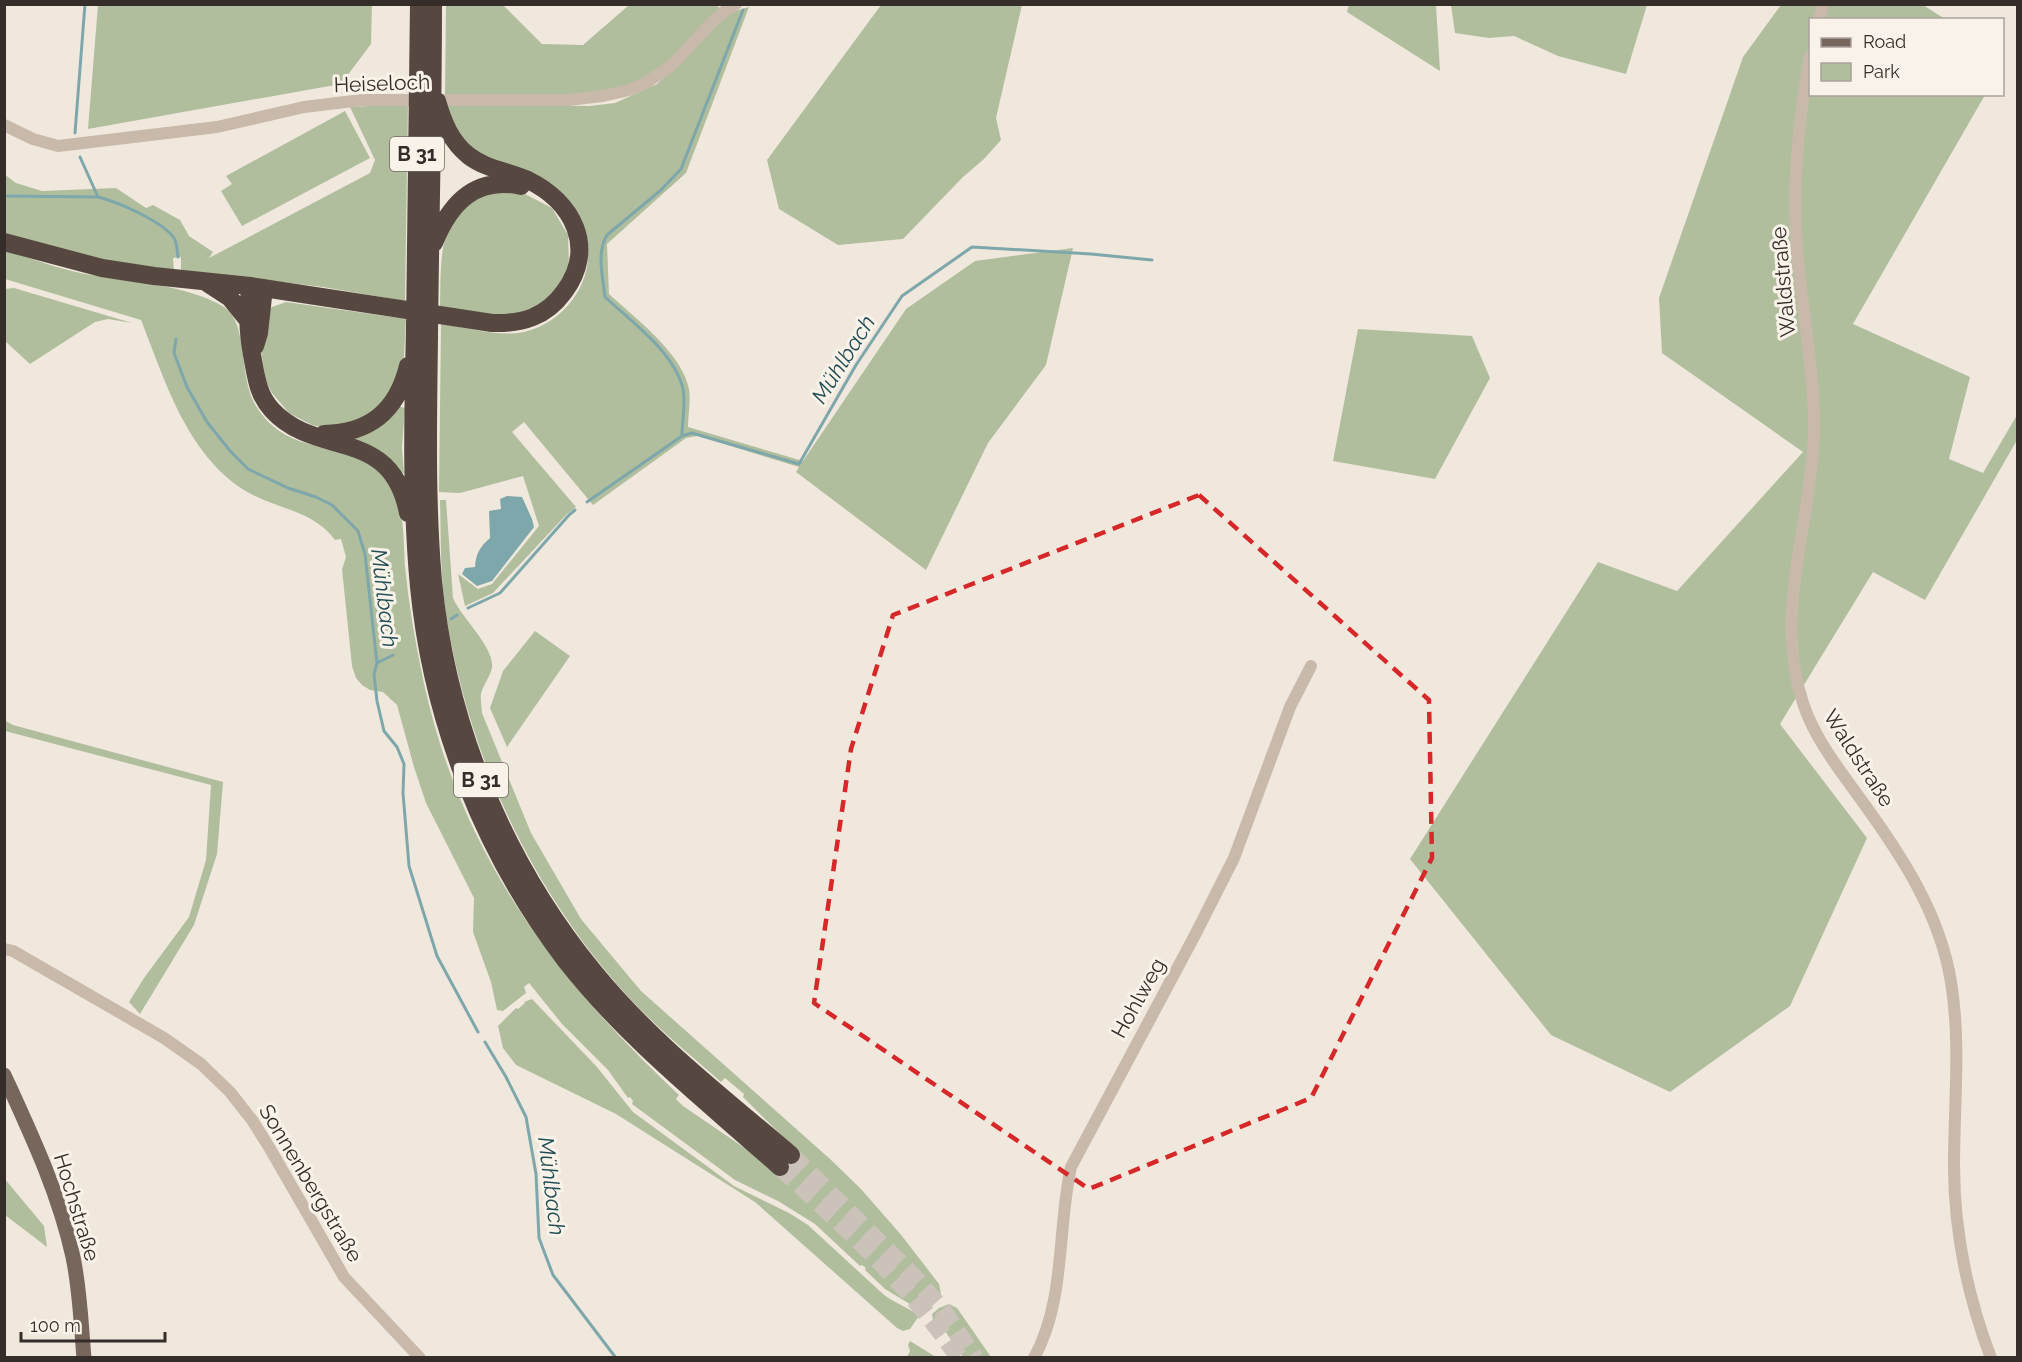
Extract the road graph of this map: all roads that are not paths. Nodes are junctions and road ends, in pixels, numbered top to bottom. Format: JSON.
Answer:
{"nodes":[{"id":1,"x":419,"y":4,"type":"edge"},
{"id":2,"x":433,"y":4,"type":"edge"},
{"id":3,"x":736,"y":4,"type":"edge"},
{"id":4,"x":1809,"y":63,"type":"edge"},
{"id":5,"x":432,"y":88,"type":"junction"},
{"id":6,"x":4,"y":125,"type":"edge"},
{"id":7,"x":552,"y":195,"type":"junction"},
{"id":8,"x":4,"y":242,"type":"edge"},
{"id":9,"x":430,"y":254,"type":"junction"},
{"id":10,"x":203,"y":281,"type":"junction"},
{"id":11,"x":257,"y":287,"type":"junction"},
{"id":12,"x":247,"y":319,"type":"junction"},
{"id":13,"x":414,"y":341,"type":"junction"},
{"id":14,"x":252,"y":356,"type":"junction"},
{"id":15,"x":314,"y":434,"type":"junction"},
{"id":16,"x":417,"y":559,"type":"junction"},
{"id":17,"x":1311,"y":666,"type":"dead end"},
{"id":18,"x":4,"y":948,"type":"edge"},
{"id":19,"x":4,"y":1076,"type":"edge"},
{"id":20,"x":84,"y":1358,"type":"edge"},
{"id":21,"x":420,"y":1358,"type":"edge"},
{"id":22,"x":1034,"y":1358,"type":"edge"},
{"id":23,"x":1991,"y":1358,"type":"edge"}],
"edges":[{"from":1,"to":13,"type":"highway","number":"B 31"},
{"from":2,"to":5,"type":"highway","number":"B 31"},
{"from":3,"to":6,"type":"street","name":"Heiseloch"},
{"from":4,"to":23,"type":"street","name":"Waldstraße"},
{"from":5,"to":7,"type":"highway"},
{"from":5,"to":9,"type":"highway","number":"B 31"},
{"from":7,"to":9,"type":"highway"},
{"from":7,"to":11,"type":"highway"},
{"from":8,"to":10,"type":"highway"},
{"from":9,"to":16,"type":"highway","number":"B 31"},
{"from":10,"to":11,"type":"highway"},
{"from":10,"to":12,"type":"highway"},
{"from":11,"to":12,"type":"highway"},
{"from":11,"to":14,"type":"highway"},
{"from":12,"to":14,"type":"highway"},
{"from":13,"to":15,"type":"highway"},
{"from":13,"to":16,"type":"highway","number":"B 31"},
{"from":14,"to":15,"type":"highway"},
{"from":15,"to":16,"type":"highway"},
{"from":17,"to":22,"type":"street","name":"Hohlweg"},
{"from":18,"to":21,"type":"street","name":"Sonnenbergstraße"},
{"from":19,"to":20,"type":"main road","name":"Hochstraße"}]}
